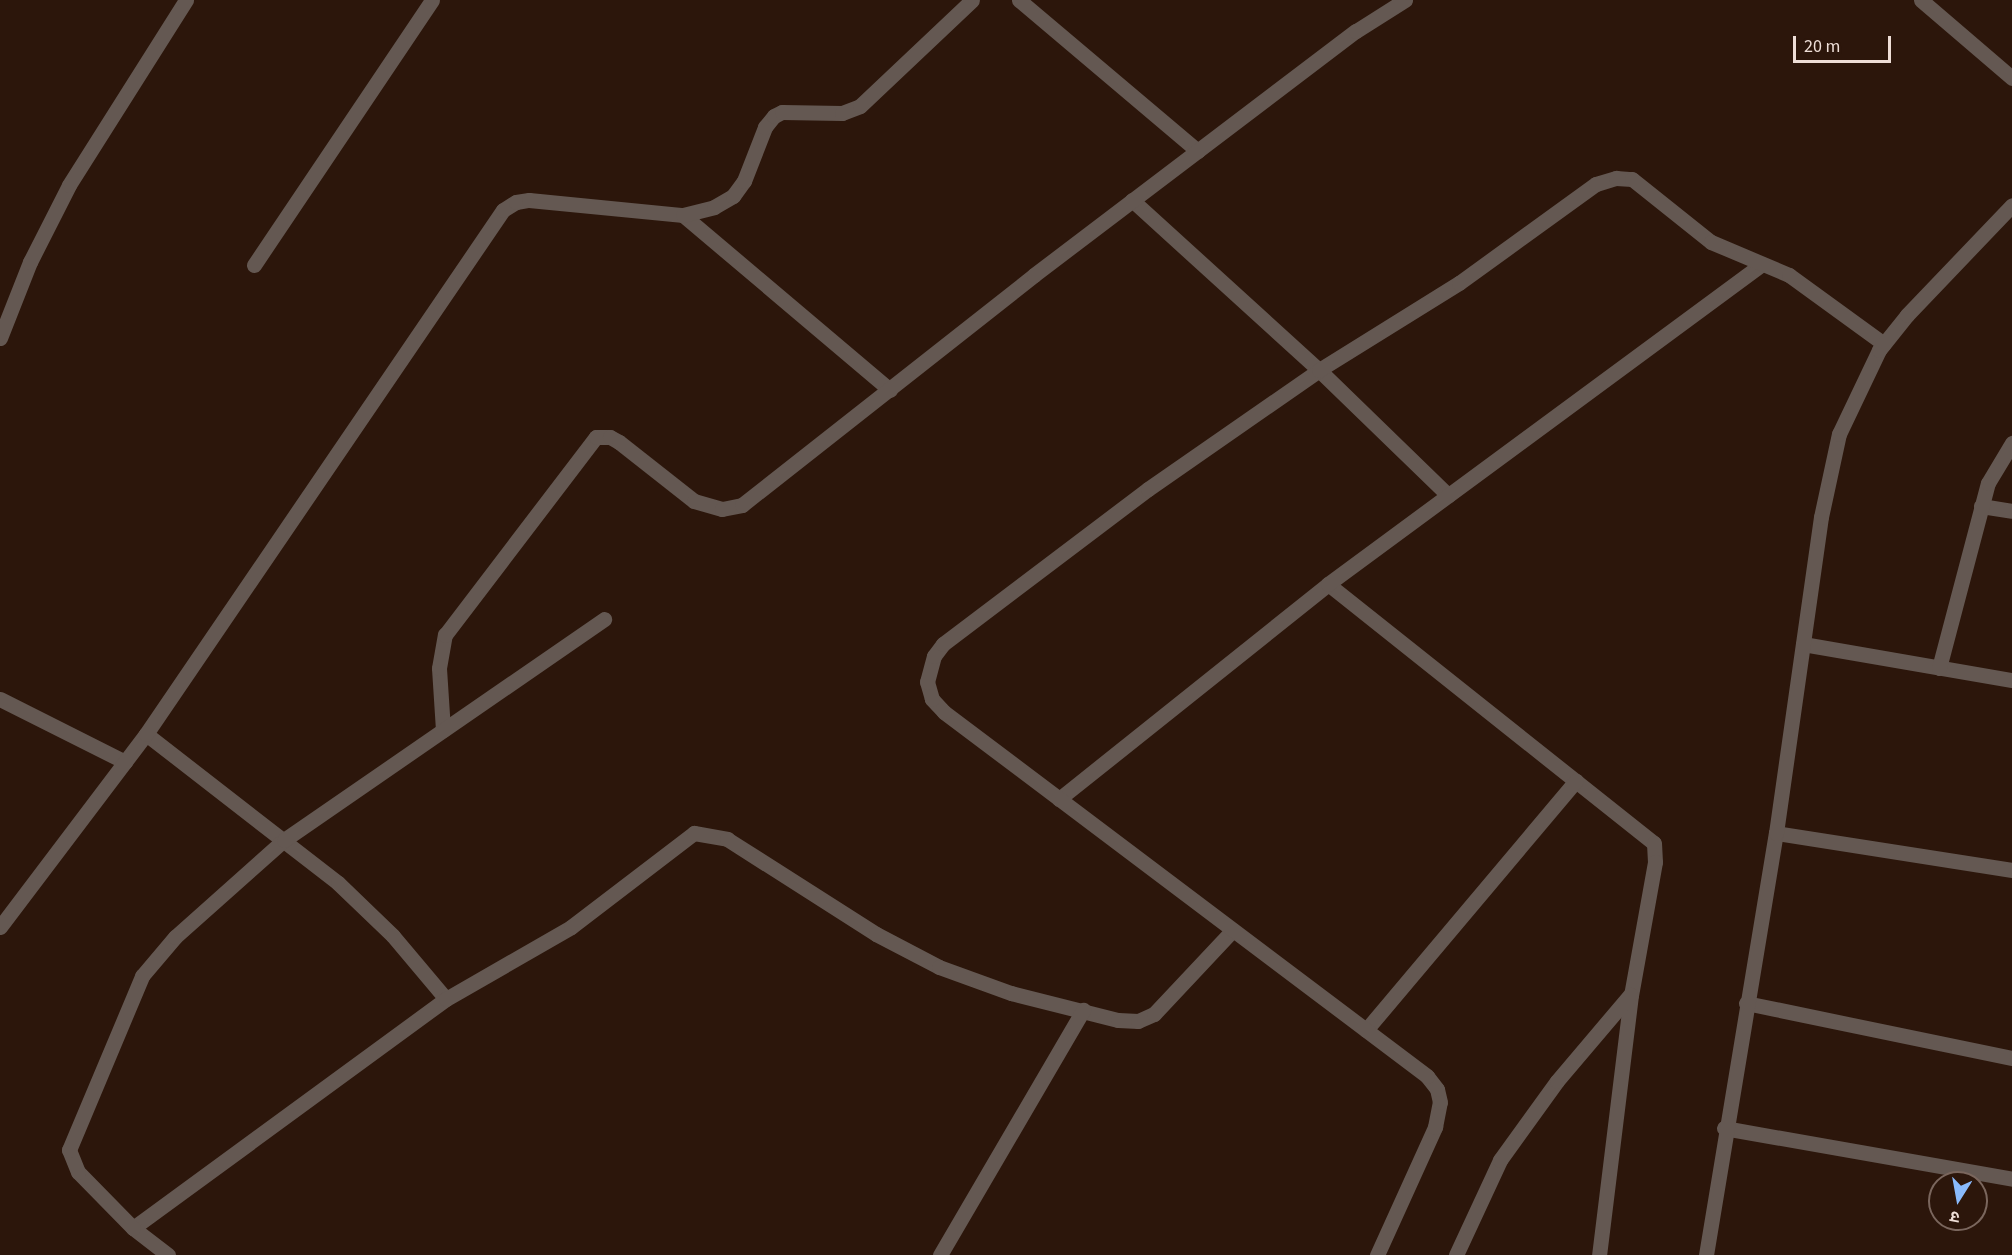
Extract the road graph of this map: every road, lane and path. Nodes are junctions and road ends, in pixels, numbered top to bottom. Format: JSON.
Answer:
{"nodes":[{"id":1,"x":186,"y":0,"type":"edge"},
{"id":2,"x":432,"y":0,"type":"edge"},
{"id":3,"x":972,"y":0,"type":"edge"},
{"id":4,"x":1019,"y":0,"type":"edge"},
{"id":5,"x":1405,"y":0,"type":"edge"},
{"id":6,"x":1921,"y":0,"type":"edge"},
{"id":7,"x":2012,"y":78,"type":"edge"},
{"id":8,"x":1198,"y":151,"type":"junction"},
{"id":9,"x":1132,"y":200,"type":"junction"},
{"id":10,"x":2012,"y":205,"type":"edge"},
{"id":11,"x":683,"y":215,"type":"junction"},
{"id":12,"x":1762,"y":264,"type":"junction"},
{"id":13,"x":254,"y":265,"type":"dead end"},
{"id":14,"x":0,"y":338,"type":"edge"},
{"id":15,"x":1884,"y":344,"type":"junction"},
{"id":16,"x":1319,"y":370,"type":"junction"},
{"id":17,"x":890,"y":390,"type":"junction"},
{"id":18,"x":2012,"y":443,"type":"edge"},
{"id":19,"x":1448,"y":495,"type":"junction"},
{"id":20,"x":1981,"y":506,"type":"junction"},
{"id":21,"x":2012,"y":511,"type":"edge"},
{"id":22,"x":1328,"y":584,"type":"junction"},
{"id":23,"x":604,"y":619,"type":"dead end"},
{"id":24,"x":1803,"y":644,"type":"junction"},
{"id":25,"x":1939,"y":668,"type":"junction"},
{"id":26,"x":2012,"y":680,"type":"edge"},
{"id":27,"x":0,"y":699,"type":"edge"},
{"id":28,"x":443,"y":730,"type":"junction"},
{"id":29,"x":146,"y":734,"type":"junction"},
{"id":30,"x":125,"y":762,"type":"junction"},
{"id":31,"x":1576,"y":781,"type":"junction"},
{"id":32,"x":1059,"y":799,"type":"junction"},
{"id":33,"x":1776,"y":833,"type":"junction"},
{"id":34,"x":284,"y":840,"type":"junction"},
{"id":35,"x":2012,"y":870,"type":"edge"},
{"id":36,"x":0,"y":927,"type":"edge"},
{"id":37,"x":1233,"y":930,"type":"junction"},
{"id":38,"x":1630,"y":995,"type":"junction"},
{"id":39,"x":446,"y":999,"type":"junction"},
{"id":40,"x":1746,"y":1003,"type":"junction"},
{"id":41,"x":1083,"y":1010,"type":"junction"},
{"id":42,"x":1366,"y":1030,"type":"junction"},
{"id":43,"x":2012,"y":1058,"type":"edge"},
{"id":44,"x":1724,"y":1128,"type":"junction"},
{"id":45,"x":2012,"y":1179,"type":"edge"},
{"id":46,"x":132,"y":1228,"type":"junction"},
{"id":47,"x":168,"y":1255,"type":"edge"},
{"id":48,"x":940,"y":1255,"type":"edge"},
{"id":49,"x":1377,"y":1255,"type":"edge"},
{"id":50,"x":1456,"y":1255,"type":"edge"},
{"id":51,"x":1599,"y":1255,"type":"edge"},
{"id":52,"x":1706,"y":1255,"type":"edge"}],
"edges":[{"from":1,"to":14,"type":"street"},
{"from":2,"to":13,"type":"street"},
{"from":3,"to":11,"type":"street"},
{"from":4,"to":8,"type":"street"},
{"from":5,"to":8,"type":"street"},
{"from":6,"to":7,"type":"street"},
{"from":8,"to":9,"type":"street"},
{"from":9,"to":16,"type":"street"},
{"from":9,"to":17,"type":"street"},
{"from":10,"to":15,"type":"street"},
{"from":11,"to":17,"type":"street"},
{"from":11,"to":29,"type":"street"},
{"from":12,"to":15,"type":"street"},
{"from":12,"to":16,"type":"street"},
{"from":12,"to":19,"type":"street"},
{"from":15,"to":24,"type":"street"},
{"from":16,"to":19,"type":"street"},
{"from":16,"to":32,"type":"street"},
{"from":17,"to":28,"type":"street"},
{"from":18,"to":20,"type":"street"},
{"from":19,"to":22,"type":"street"},
{"from":20,"to":21,"type":"street"},
{"from":20,"to":25,"type":"street"},
{"from":22,"to":31,"type":"street"},
{"from":22,"to":32,"type":"street"},
{"from":23,"to":28,"type":"street"},
{"from":24,"to":25,"type":"street"},
{"from":24,"to":33,"type":"street"},
{"from":25,"to":26,"type":"street"},
{"from":27,"to":30,"type":"street"},
{"from":28,"to":34,"type":"street"},
{"from":29,"to":30,"type":"street"},
{"from":29,"to":34,"type":"street"},
{"from":30,"to":36,"type":"street"},
{"from":31,"to":38,"type":"street"},
{"from":31,"to":42,"type":"street"},
{"from":32,"to":37,"type":"street"},
{"from":33,"to":35,"type":"street"},
{"from":33,"to":40,"type":"street"},
{"from":34,"to":39,"type":"street"},
{"from":34,"to":46,"type":"street"},
{"from":37,"to":41,"type":"street"},
{"from":37,"to":42,"type":"street"},
{"from":38,"to":50,"type":"street"},
{"from":38,"to":51,"type":"street"},
{"from":39,"to":41,"type":"street"},
{"from":39,"to":46,"type":"street"},
{"from":40,"to":43,"type":"street"},
{"from":40,"to":44,"type":"street"},
{"from":41,"to":48,"type":"street"},
{"from":42,"to":49,"type":"street"},
{"from":44,"to":45,"type":"street"},
{"from":44,"to":52,"type":"street"},
{"from":46,"to":47,"type":"street"}]}
